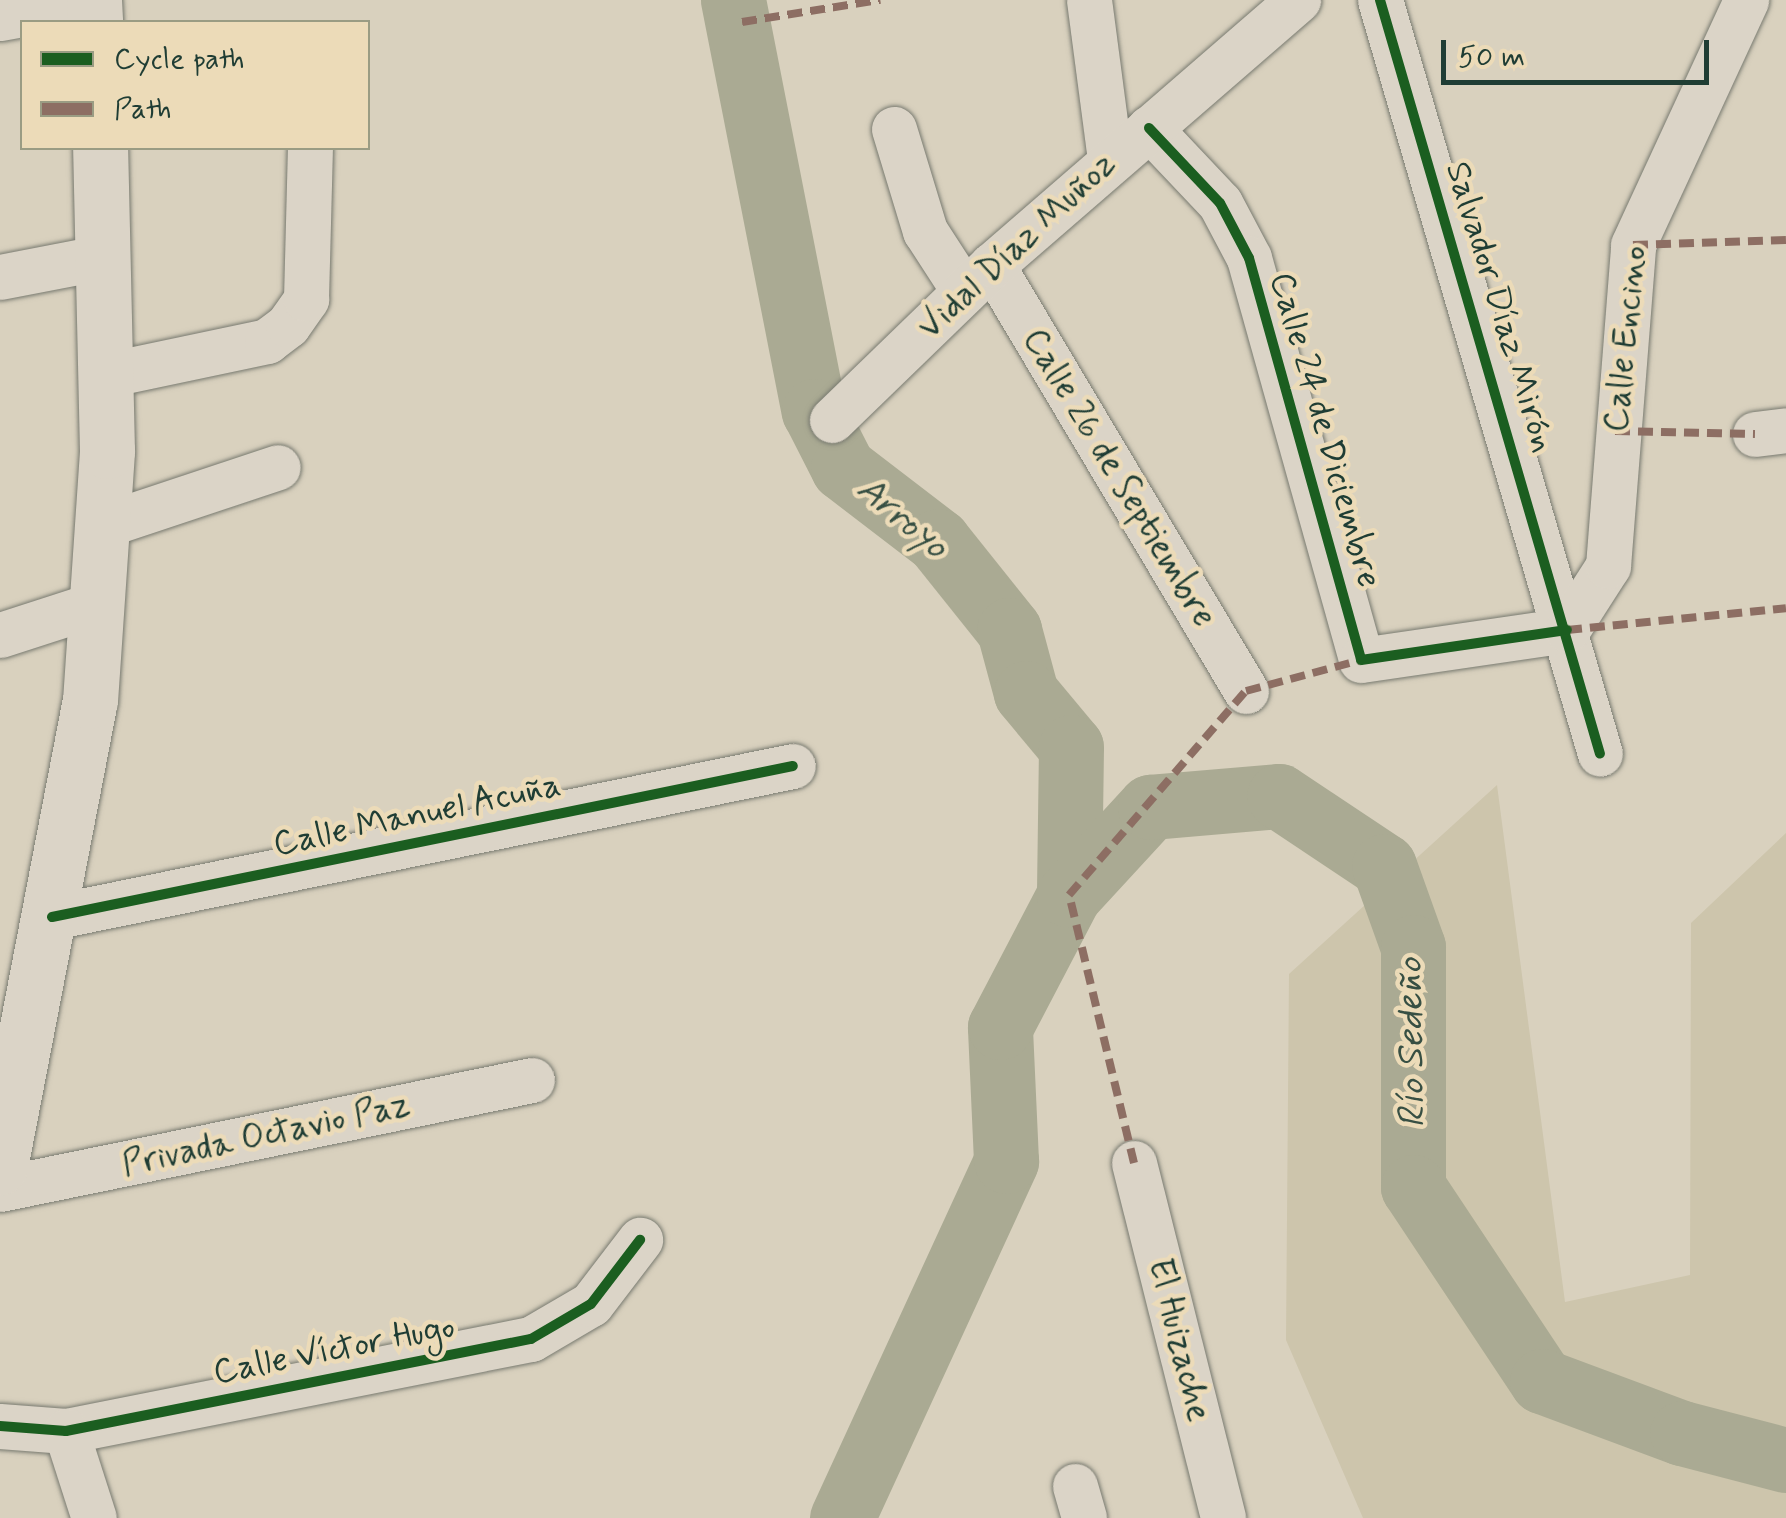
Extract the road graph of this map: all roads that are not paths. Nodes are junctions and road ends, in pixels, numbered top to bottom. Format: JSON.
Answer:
{"nodes":[{"id":1,"x":94,"y":0,"type":"edge"},
{"id":2,"x":1089,"y":0,"type":"edge"},
{"id":3,"x":1298,"y":0,"type":"edge"},
{"id":4,"x":1380,"y":0,"type":"edge"},
{"id":5,"x":1746,"y":0,"type":"edge"},
{"id":6,"x":0,"y":18,"type":"edge"},
{"id":7,"x":894,"y":128,"type":"dead end"},
{"id":8,"x":1149,"y":128,"type":"junction"},
{"id":9,"x":100,"y":150,"type":"edge"},
{"id":10,"x":310,"y":150,"type":"edge"},
{"id":11,"x":1110,"y":159,"type":"junction"},
{"id":12,"x":104,"y":256,"type":"junction"},
{"id":13,"x":0,"y":277,"type":"edge"},
{"id":14,"x":978,"y":278,"type":"junction"},
{"id":15,"x":106,"y":375,"type":"junction"},
{"id":16,"x":832,"y":420,"type":"dead end"},
{"id":17,"x":278,"y":468,"type":"dead end"},
{"id":18,"x":104,"y":526,"type":"junction"},
{"id":19,"x":99,"y":603,"type":"junction"},
{"id":20,"x":1567,"y":630,"type":"junction"},
{"id":21,"x":0,"y":634,"type":"edge"},
{"id":22,"x":1246,"y":691,"type":"dead end"},
{"id":23,"x":1600,"y":754,"type":"dead end"},
{"id":24,"x":793,"y":766,"type":"dead end"},
{"id":25,"x":52,"y":917,"type":"junction"},
{"id":26,"x":532,"y":1080,"type":"dead end"},
{"id":27,"x":1134,"y":1163,"type":"dead end"},
{"id":28,"x":0,"y":1167,"type":"edge"},
{"id":29,"x":0,"y":1189,"type":"edge"},
{"id":30,"x":640,"y":1240,"type":"dead end"},
{"id":31,"x":0,"y":1426,"type":"edge"},
{"id":32,"x":66,"y":1430,"type":"junction"},
{"id":33,"x":94,"y":1518,"type":"edge"},
{"id":34,"x":1223,"y":1518,"type":"edge"}],
"edges":[{"from":1,"to":6,"type":"street"},
{"from":2,"to":11,"type":"street"},
{"from":3,"to":8,"type":"street","name":"Vidal Díaz Muñoz"},
{"from":4,"to":20,"type":"street","name":"Salvador Díaz Mirón"},
{"from":5,"to":20,"type":"street","name":"Calle Encino"},
{"from":7,"to":14,"type":"street","name":"Calle 26 de Septiembre"},
{"from":8,"to":11,"type":"street","name":"Vidal Díaz Muñoz"},
{"from":8,"to":20,"type":"street","name":"Calle 24 de Diciembre"},
{"from":9,"to":12,"type":"main road"},
{"from":10,"to":15,"type":"street"},
{"from":11,"to":14,"type":"street","name":"Vidal Díaz Muñoz"},
{"from":12,"to":13,"type":"street"},
{"from":12,"to":15,"type":"main road"},
{"from":14,"to":16,"type":"street","name":"Vidal Díaz Muñoz"},
{"from":14,"to":22,"type":"street","name":"Calle 26 de Septiembre"},
{"from":15,"to":18,"type":"main road"},
{"from":17,"to":18,"type":"street"},
{"from":18,"to":19,"type":"main road"},
{"from":19,"to":21,"type":"street"},
{"from":19,"to":25,"type":"main road"},
{"from":20,"to":23,"type":"street","name":"Salvador Díaz Mirón"},
{"from":24,"to":25,"type":"street","name":"Calle Manuel Acuña"},
{"from":25,"to":28,"type":"main road"},
{"from":26,"to":29,"type":"street","name":"Privada Octavio Paz"},
{"from":27,"to":34,"type":"street","name":"El Huizache"},
{"from":30,"to":32,"type":"street","name":"Calle Víctor Hugo"},
{"from":31,"to":32,"type":"street","name":"Calle Víctor Hugo"},
{"from":32,"to":33,"type":"street"}]}
